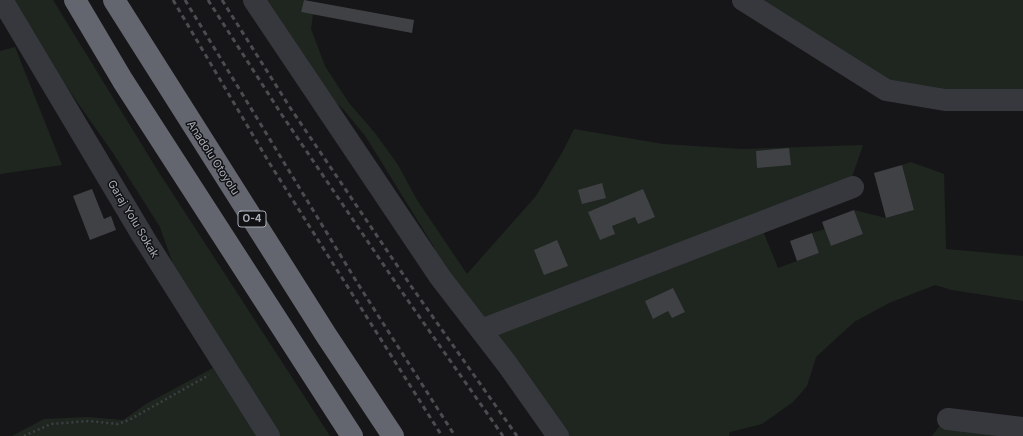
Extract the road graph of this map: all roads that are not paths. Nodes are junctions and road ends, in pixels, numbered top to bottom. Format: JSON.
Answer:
{"nodes":[{"id":1,"x":2,"y":0,"type":"edge"},
{"id":2,"x":75,"y":0,"type":"edge"},
{"id":3,"x":114,"y":0,"type":"edge"},
{"id":4,"x":254,"y":0,"type":"edge"},
{"id":5,"x":746,"y":1,"type":"edge"},
{"id":6,"x":1023,"y":100,"type":"edge"},
{"id":7,"x":853,"y":187,"type":"dead end"},
{"id":8,"x":481,"y":330,"type":"junction"},
{"id":9,"x":948,"y":419,"type":"dead end"},
{"id":10,"x":1023,"y":428,"type":"edge"},
{"id":11,"x":269,"y":436,"type":"edge"},
{"id":12,"x":352,"y":436,"type":"edge"},
{"id":13,"x":393,"y":436,"type":"edge"},
{"id":14,"x":558,"y":436,"type":"edge"}],
"edges":[{"from":1,"to":11,"type":"street","name":"Garaj Yolu Sokak"},
{"from":2,"to":12,"type":"highway"},
{"from":3,"to":13,"type":"highway","name":"Anadolu Otoyolu","number":"O-4"},
{"from":4,"to":8,"type":"street"},
{"from":5,"to":6,"type":"street"},
{"from":7,"to":8,"type":"street"},
{"from":8,"to":14,"type":"street"},
{"from":9,"to":10,"type":"street"}]}
